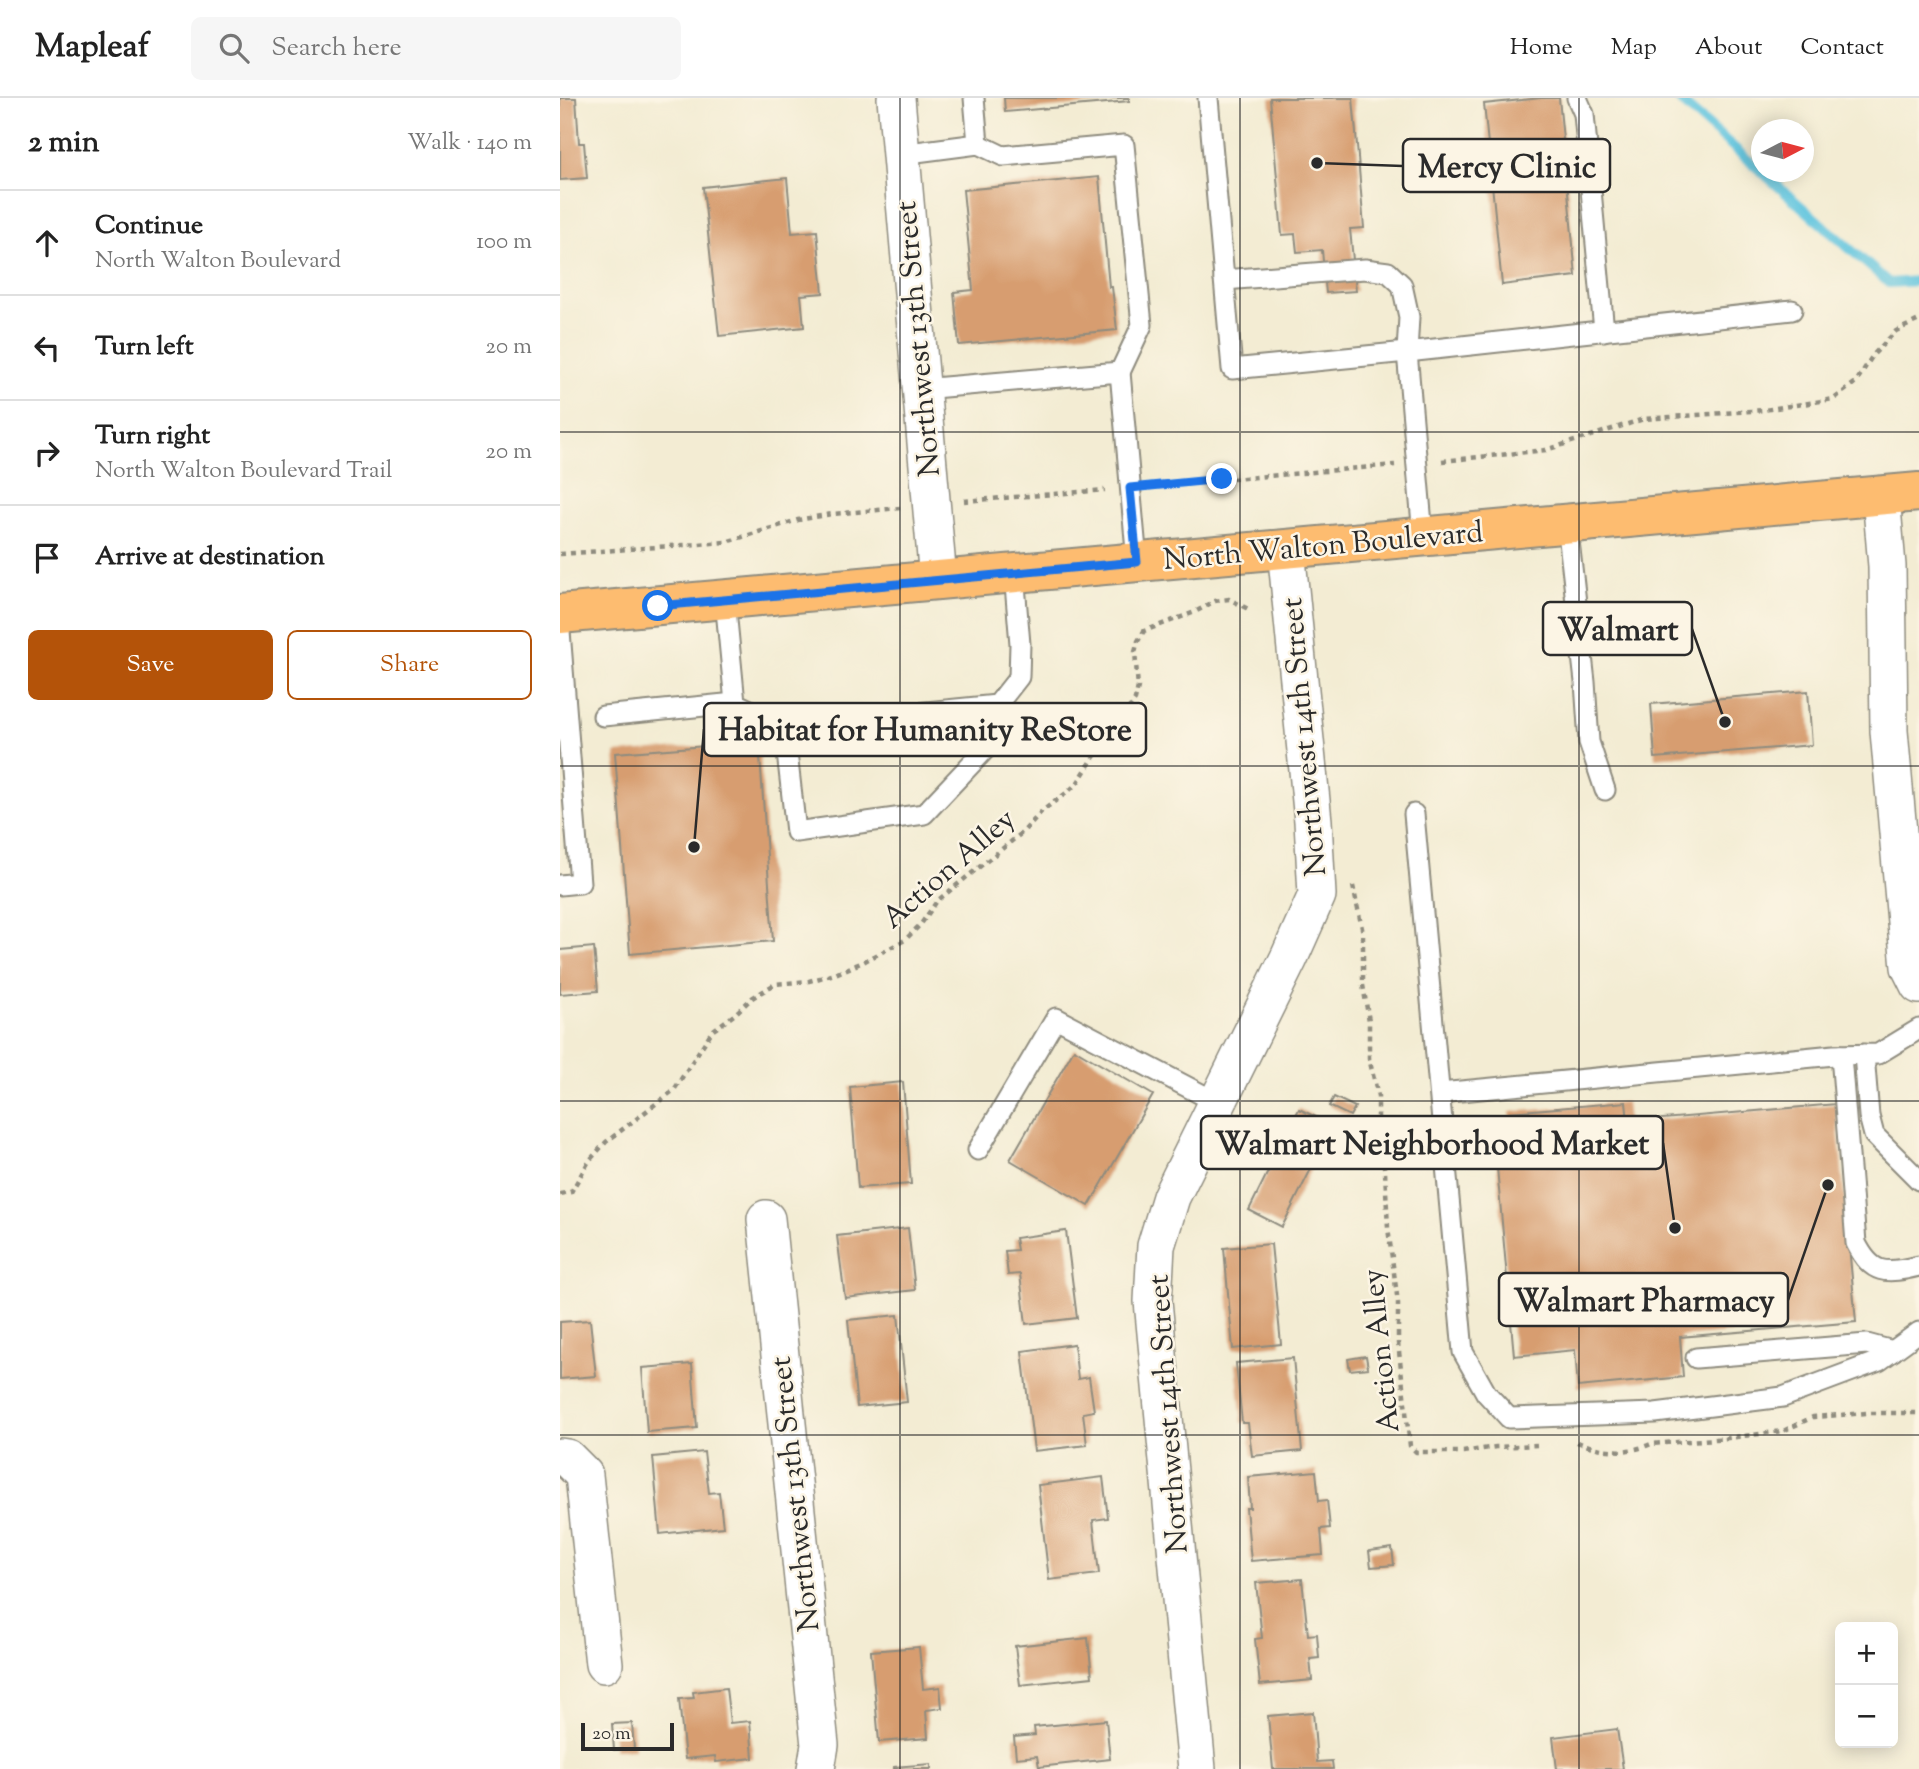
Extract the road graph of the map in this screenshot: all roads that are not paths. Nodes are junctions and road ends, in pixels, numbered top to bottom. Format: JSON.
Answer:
{"nodes":[{"id":1,"x":896,"y":98,"type":"edge"},
{"id":2,"x":974,"y":98,"type":"edge"},
{"id":3,"x":1208,"y":98,"type":"edge"},
{"id":4,"x":1577,"y":98,"type":"edge"},
{"id":5,"x":978,"y":144,"type":"junction"},
{"id":6,"x":901,"y":154,"type":"junction"},
{"id":7,"x":1224,"y":280,"type":"junction"},
{"id":8,"x":1792,"y":310,"type":"dead end"},
{"id":9,"x":1604,"y":331,"type":"junction"},
{"id":10,"x":1407,"y":352,"type":"junction"},
{"id":11,"x":1120,"y":372,"type":"junction"},
{"id":12,"x":921,"y":389,"type":"junction"},
{"id":13,"x":1919,"y":492,"type":"edge"},
{"id":14,"x":1881,"y":496,"type":"junction"},
{"id":15,"x":1567,"y":523,"type":"junction"},
{"id":16,"x":1423,"y":537,"type":"junction"},
{"id":17,"x":1286,"y":549,"type":"junction"},
{"id":18,"x":1137,"y":562,"type":"junction"},
{"id":19,"x":1014,"y":573,"type":"junction"},
{"id":20,"x":938,"y":580,"type":"junction"},
{"id":21,"x":725,"y":599,"type":"junction"},
{"id":22,"x":560,"y":614,"type":"edge"},
{"id":23,"x":560,"y":631,"type":"edge"},
{"id":24,"x":735,"y":703,"type":"junction"},
{"id":25,"x":997,"y":705,"type":"junction"},
{"id":26,"x":603,"y":716,"type":"dead end"},
{"id":27,"x":785,"y":726,"type":"junction"},
{"id":28,"x":1605,"y":790,"type":"dead end"},
{"id":29,"x":1414,"y":814,"type":"dead end"},
{"id":30,"x":560,"y":885,"type":"edge"},
{"id":31,"x":1919,"y":985,"type":"edge"},
{"id":32,"x":1919,"y":1029,"type":"edge"},
{"id":33,"x":1864,"y":1054,"type":"junction"},
{"id":34,"x":1841,"y":1055,"type":"junction"},
{"id":35,"x":1440,"y":1093,"type":"junction"},
{"id":36,"x":1218,"y":1103,"type":"junction"},
{"id":37,"x":978,"y":1150,"type":"dead end"},
{"id":38,"x":1919,"y":1180,"type":"edge"},
{"id":39,"x":766,"y":1219,"type":"dead end"},
{"id":40,"x":1919,"y":1266,"type":"edge"},
{"id":41,"x":1919,"y":1332,"type":"edge"},
{"id":42,"x":1893,"y":1351,"type":"junction"},
{"id":43,"x":1696,"y":1358,"type":"dead end"},
{"id":44,"x":560,"y":1457,"type":"edge"},
{"id":45,"x":604,"y":1664,"type":"dead end"},
{"id":46,"x":816,"y":1769,"type":"edge"},
{"id":47,"x":1197,"y":1769,"type":"edge"}],
"edges":[{"from":1,"to":6,"type":"street","name":"Northwest 13th Street"},
{"from":2,"to":5,"type":"lane"},
{"from":3,"to":7,"type":"lane"},
{"from":4,"to":9,"type":"lane"},
{"from":5,"to":6,"type":"lane"},
{"from":5,"to":11,"type":"lane"},
{"from":6,"to":12,"type":"street","name":"Northwest 13th Street"},
{"from":7,"to":10,"type":"lane"},
{"from":7,"to":10,"type":"lane"},
{"from":8,"to":9,"type":"lane"},
{"from":9,"to":10,"type":"lane"},
{"from":10,"to":16,"type":"lane"},
{"from":11,"to":12,"type":"lane"},
{"from":11,"to":18,"type":"lane"},
{"from":12,"to":20,"type":"street","name":"Northwest 13th Street"},
{"from":13,"to":14,"type":"main road","name":"North Walton Boulevard"},
{"from":14,"to":15,"type":"main road","name":"North Walton Boulevard"},
{"from":14,"to":31,"type":"street"},
{"from":15,"to":16,"type":"main road","name":"North Walton Boulevard"},
{"from":15,"to":28,"type":"lane"},
{"from":16,"to":17,"type":"main road","name":"North Walton Boulevard"},
{"from":17,"to":18,"type":"main road","name":"North Walton Boulevard"},
{"from":17,"to":36,"type":"street","name":"Northwest 14th Street"},
{"from":18,"to":19,"type":"main road","name":"North Walton Boulevard"},
{"from":19,"to":20,"type":"main road","name":"North Walton Boulevard"},
{"from":19,"to":25,"type":"lane"},
{"from":20,"to":21,"type":"main road","name":"North Walton Boulevard"},
{"from":21,"to":22,"type":"main road","name":"North Walton Boulevard"},
{"from":21,"to":24,"type":"lane"},
{"from":23,"to":30,"type":"lane"},
{"from":24,"to":26,"type":"lane"},
{"from":24,"to":27,"type":"lane"},
{"from":25,"to":27,"type":"lane"},
{"from":25,"to":27,"type":"lane"},
{"from":29,"to":35,"type":"lane"},
{"from":32,"to":33,"type":"lane"},
{"from":33,"to":34,"type":"lane"},
{"from":33,"to":38,"type":"lane"},
{"from":34,"to":35,"type":"lane"},
{"from":34,"to":40,"type":"lane"},
{"from":35,"to":42,"type":"lane"},
{"from":36,"to":37,"type":"lane"},
{"from":36,"to":47,"type":"street","name":"Northwest 14th Street"},
{"from":39,"to":46,"type":"street","name":"Northwest 13th Street"},
{"from":41,"to":42,"type":"lane"},
{"from":42,"to":43,"type":"lane"},
{"from":44,"to":45,"type":"street"}]}
